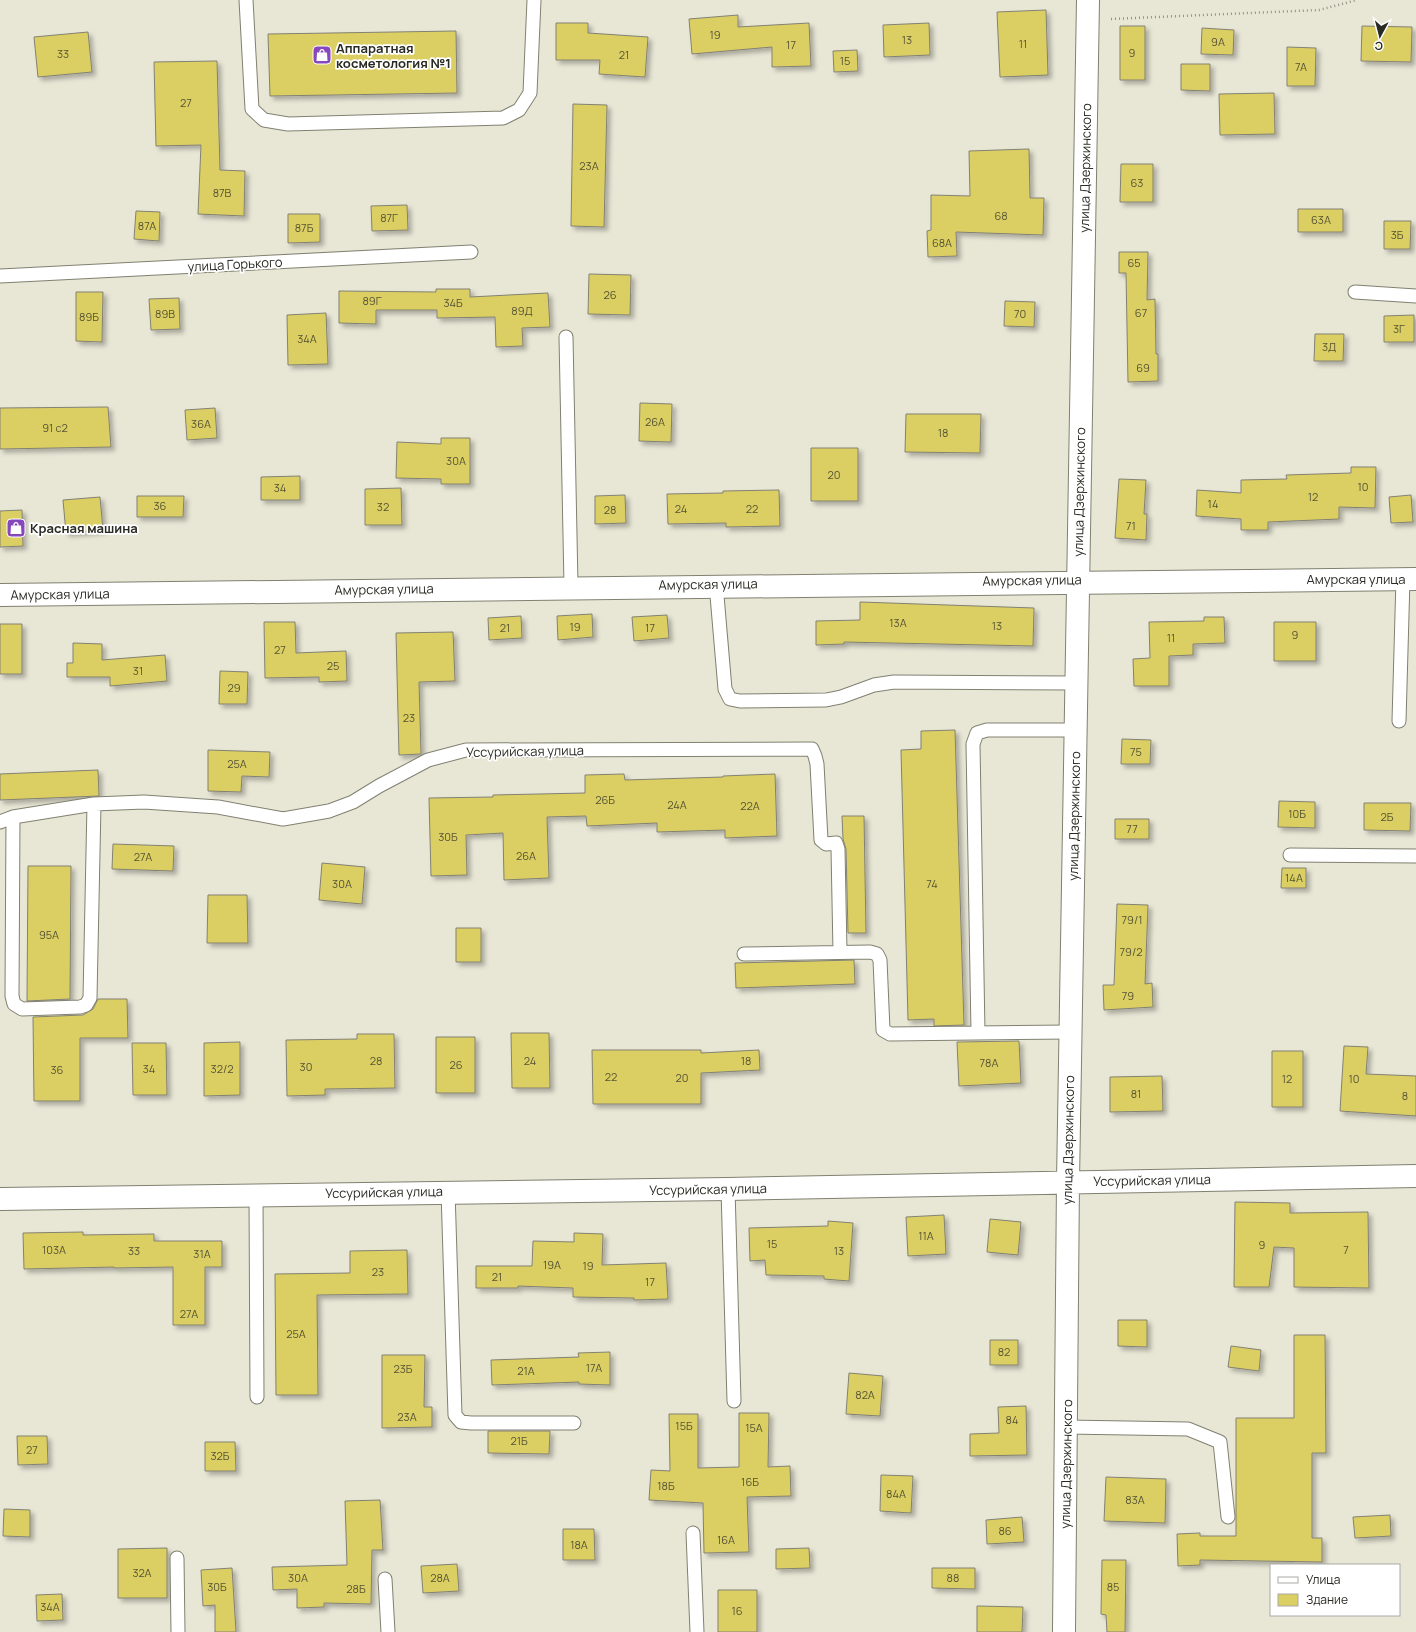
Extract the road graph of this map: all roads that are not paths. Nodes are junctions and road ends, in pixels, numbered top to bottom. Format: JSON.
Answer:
{"nodes":[{"id":1,"x":246,"y":0,"type":"edge"},
{"id":2,"x":534,"y":0,"type":"edge"},
{"id":3,"x":1088,"y":10,"type":"edge"},
{"id":4,"x":471,"y":252,"type":"dead end"},
{"id":5,"x":0,"y":276,"type":"edge"},
{"id":6,"x":1355,"y":292,"type":"dead end"},
{"id":7,"x":1416,"y":296,"type":"edge"},
{"id":8,"x":566,"y":337,"type":"dead end"},
{"id":9,"x":1410,"y":579,"type":"edge"},
{"id":10,"x":1078,"y":580,"type":"junction"},
{"id":11,"x":716,"y":584,"type":"junction"},
{"id":12,"x":571,"y":585,"type":"junction"},
{"id":13,"x":0,"y":595,"type":"edge"},
{"id":14,"x":1076,"y":683,"type":"junction"},
{"id":15,"x":1399,"y":721,"type":"dead end"},
{"id":16,"x":1075,"y":730,"type":"junction"},
{"id":17,"x":94,"y":804,"type":"junction"},
{"id":18,"x":13,"y":817,"type":"junction"},
{"id":19,"x":0,"y":822,"type":"edge"},
{"id":20,"x":1290,"y":855,"type":"dead end"},
{"id":21,"x":1416,"y":856,"type":"edge"},
{"id":22,"x":840,"y":952,"type":"junction"},
{"id":23,"x":744,"y":954,"type":"dead end"},
{"id":24,"x":1070,"y":1032,"type":"junction"},
{"id":25,"x":978,"y":1034,"type":"junction"},
{"id":26,"x":1416,"y":1176,"type":"edge"},
{"id":27,"x":1068,"y":1181,"type":"junction"},
{"id":28,"x":728,"y":1189,"type":"junction"},
{"id":29,"x":448,"y":1192,"type":"junction"},
{"id":30,"x":256,"y":1194,"type":"junction"},
{"id":31,"x":0,"y":1199,"type":"edge"},
{"id":32,"x":257,"y":1398,"type":"dead end"},
{"id":33,"x":734,"y":1401,"type":"dead end"},
{"id":34,"x":574,"y":1422,"type":"dead end"},
{"id":35,"x":1066,"y":1427,"type":"junction"},
{"id":36,"x":1228,"y":1517,"type":"dead end"},
{"id":37,"x":693,"y":1533,"type":"dead end"},
{"id":38,"x":177,"y":1558,"type":"dead end"},
{"id":39,"x":385,"y":1579,"type":"dead end"},
{"id":40,"x":178,"y":1632,"type":"edge"},
{"id":41,"x":388,"y":1632,"type":"edge"},
{"id":42,"x":697,"y":1632,"type":"edge"},
{"id":43,"x":1064,"y":1632,"type":"edge"}],
"edges":[{"from":1,"to":2,"type":"lane"},
{"from":3,"to":10,"type":"street","name":"улица Дзержинского"},
{"from":4,"to":5,"type":"lane","name":"улица Горького"},
{"from":6,"to":7,"type":"lane"},
{"from":8,"to":12,"type":"lane"},
{"from":9,"to":10,"type":"street","name":"Амурская улица"},
{"from":9,"to":15,"type":"lane"},
{"from":10,"to":11,"type":"street","name":"Амурская улица"},
{"from":10,"to":14,"type":"street","name":"улица Дзержинского"},
{"from":11,"to":12,"type":"street","name":"Амурская улица"},
{"from":11,"to":14,"type":"lane"},
{"from":12,"to":13,"type":"street","name":"Амурская улица"},
{"from":14,"to":16,"type":"street","name":"улица Дзержинского"},
{"from":16,"to":24,"type":"street","name":"улица Дзержинского"},
{"from":16,"to":25,"type":"lane"},
{"from":17,"to":18,"type":"lane","name":"Уссурийская улица"},
{"from":17,"to":18,"type":"lane"},
{"from":17,"to":22,"type":"lane","name":"Уссурийская улица"},
{"from":18,"to":19,"type":"lane","name":"Уссурийская улица"},
{"from":20,"to":21,"type":"lane"},
{"from":22,"to":23,"type":"lane"},
{"from":22,"to":25,"type":"lane"},
{"from":24,"to":25,"type":"lane"},
{"from":24,"to":27,"type":"street","name":"улица Дзержинского"},
{"from":26,"to":27,"type":"street","name":"Уссурийская улица"},
{"from":27,"to":28,"type":"street","name":"Уссурийская улица"},
{"from":27,"to":35,"type":"street","name":"улица Дзержинского"},
{"from":28,"to":29,"type":"street","name":"Уссурийская улица"},
{"from":28,"to":33,"type":"lane"},
{"from":29,"to":30,"type":"street","name":"Уссурийская улица"},
{"from":29,"to":34,"type":"lane"},
{"from":30,"to":31,"type":"street","name":"Уссурийская улица"},
{"from":30,"to":32,"type":"lane"},
{"from":35,"to":36,"type":"lane"},
{"from":35,"to":43,"type":"street","name":"улица Дзержинского"},
{"from":37,"to":42,"type":"lane"},
{"from":38,"to":40,"type":"lane"},
{"from":39,"to":41,"type":"lane"}]}
